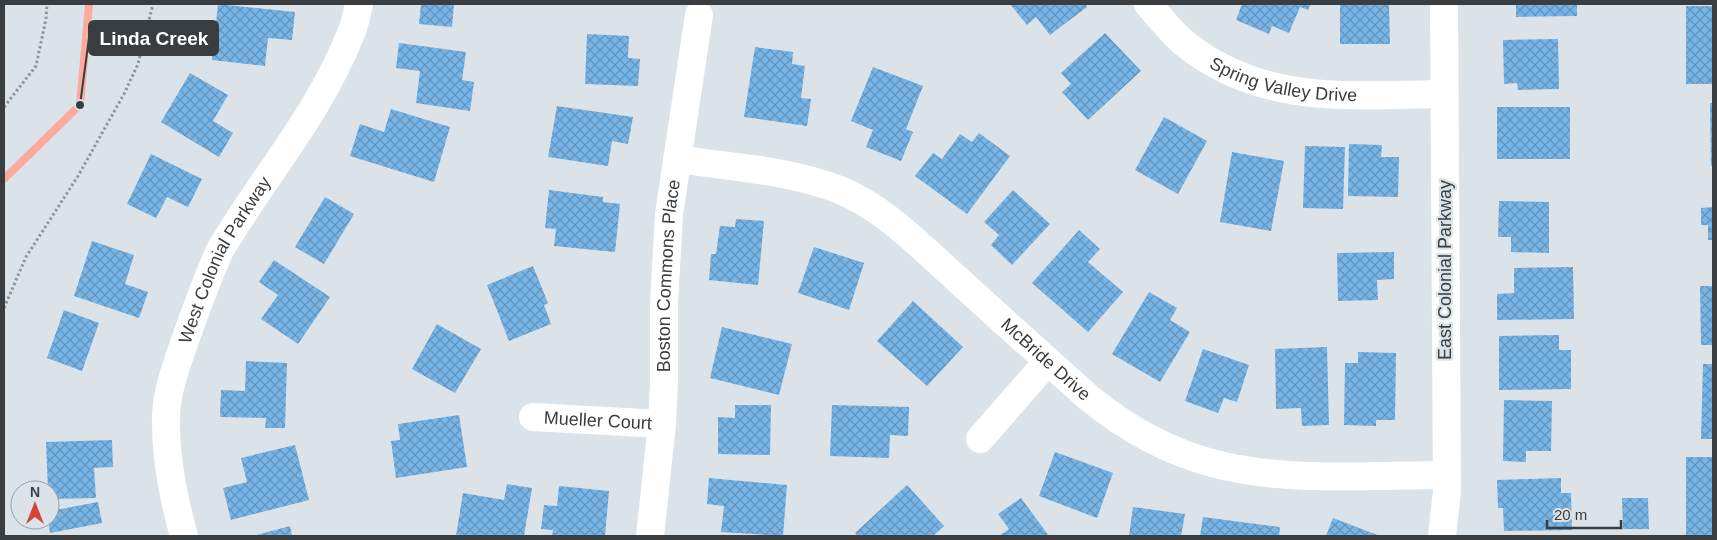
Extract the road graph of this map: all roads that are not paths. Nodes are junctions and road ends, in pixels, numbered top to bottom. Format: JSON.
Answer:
{"nodes":[{"id":1,"x":359,"y":4,"type":"edge"},
{"id":2,"x":1148,"y":4,"type":"edge"},
{"id":3,"x":1444,"y":4,"type":"edge"},
{"id":4,"x":699,"y":15,"type":"dead end"},
{"id":5,"x":1444,"y":94,"type":"junction"},
{"id":6,"x":677,"y":159,"type":"junction"},
{"id":7,"x":1048,"y":361,"type":"junction"},
{"id":8,"x":533,"y":417,"type":"dead end"},
{"id":9,"x":662,"y":424,"type":"junction"},
{"id":10,"x":980,"y":439,"type":"dead end"},
{"id":11,"x":1446,"y":475,"type":"junction"},
{"id":12,"x":184,"y":536,"type":"edge"},
{"id":13,"x":650,"y":536,"type":"edge"},
{"id":14,"x":1442,"y":536,"type":"edge"}],
"edges":[{"from":1,"to":12,"type":"street","name":"West Colonial Parkway"},
{"from":2,"to":5,"type":"street","name":"Spring Valley Drive"},
{"from":3,"to":5,"type":"street","name":"East Colonial Parkway"},
{"from":4,"to":6,"type":"street","name":"Boston Commons Place"},
{"from":5,"to":11,"type":"street","name":"East Colonial Parkway"},
{"from":6,"to":7,"type":"street","name":"McBride Drive"},
{"from":6,"to":9,"type":"street","name":"Boston Commons Place"},
{"from":7,"to":10,"type":"street"},
{"from":7,"to":11,"type":"street","name":"McBride Drive"},
{"from":8,"to":9,"type":"street","name":"Mueller Court"},
{"from":9,"to":13,"type":"street","name":"Boston Commons Place"},
{"from":11,"to":14,"type":"street","name":"East Colonial Parkway"}]}
